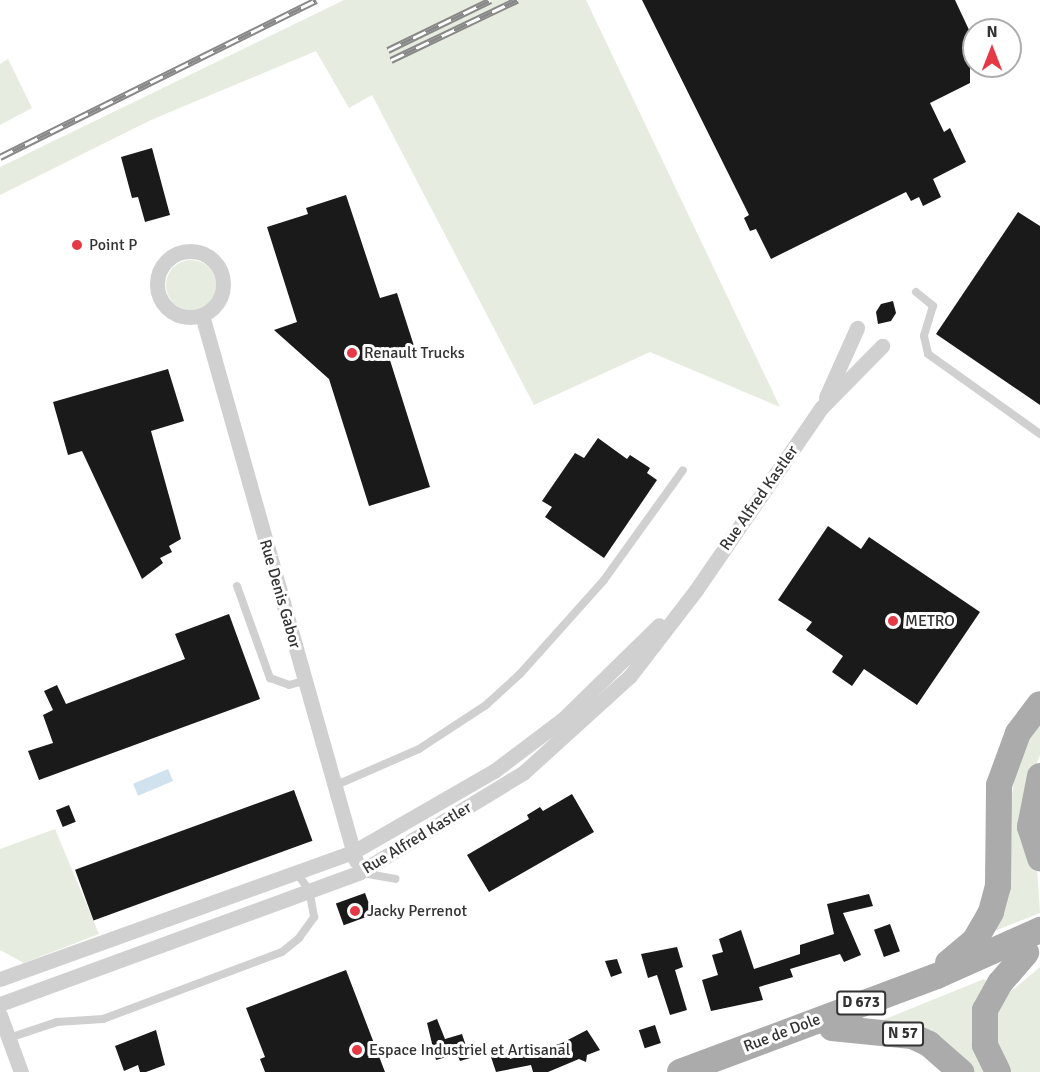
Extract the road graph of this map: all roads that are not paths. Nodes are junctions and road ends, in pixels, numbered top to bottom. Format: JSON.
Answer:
{"nodes":[{"id":1,"x":916,"y":292,"type":"dead end"},
{"id":2,"x":202,"y":315,"type":"junction"},
{"id":3,"x":857,"y":328,"type":"dead end"},
{"id":4,"x":882,"y":346,"type":"dead end"},
{"id":5,"x":822,"y":407,"type":"junction"},
{"id":6,"x":1040,"y":434,"type":"edge"},
{"id":7,"x":683,"y":470,"type":"dead end"},
{"id":8,"x":237,"y":586,"type":"dead end"},
{"id":9,"x":696,"y":590,"type":"junction"},
{"id":10,"x":304,"y":681,"type":"junction"},
{"id":11,"x":1040,"y":704,"type":"edge"},
{"id":12,"x":1040,"y":776,"type":"edge"},
{"id":13,"x":334,"y":786,"type":"junction"},
{"id":14,"x":353,"y":852,"type":"junction"},
{"id":15,"x":1040,"y":858,"type":"edge"},
{"id":16,"x":296,"y":872,"type":"junction"},
{"id":17,"x":360,"y":872,"type":"junction"},
{"id":18,"x":395,"y":879,"type":"dead end"},
{"id":19,"x":309,"y":890,"type":"junction"},
{"id":20,"x":975,"y":939,"type":"junction"},
{"id":21,"x":1031,"y":943,"type":"edge"},
{"id":22,"x":0,"y":979,"type":"edge"},
{"id":23,"x":878,"y":996,"type":"junction"},
{"id":24,"x":0,"y":1004,"type":"edge"},
{"id":25,"x":0,"y":1015,"type":"edge"},
{"id":26,"x":832,"y":1028,"type":"junction"},
{"id":27,"x":9,"y":1038,"type":"junction"},
{"id":28,"x":21,"y":1072,"type":"edge"},
{"id":29,"x":680,"y":1072,"type":"edge"},
{"id":30,"x":718,"y":1072,"type":"edge"},
{"id":31,"x":961,"y":1072,"type":"edge"},
{"id":32,"x":998,"y":1072,"type":"edge"}],
"edges":[{"from":1,"to":6,"type":"lane"},
{"from":2,"to":2,"type":"street"},
{"from":2,"to":10,"type":"street","name":"Rue Denis Gabor"},
{"from":3,"to":5,"type":"street","name":"Rue Alfred Kastler"},
{"from":4,"to":5,"type":"street","name":"Rue Alfred Kastler"},
{"from":5,"to":9,"type":"street","name":"Rue Alfred Kastler"},
{"from":7,"to":13,"type":"lane"},
{"from":8,"to":10,"type":"lane"},
{"from":9,"to":14,"type":"street","name":"Rue Alfred Kastler"},
{"from":9,"to":17,"type":"street","name":"Rue Alfred Kastler"},
{"from":10,"to":13,"type":"street","name":"Rue Denis Gabor"},
{"from":11,"to":20,"type":"main road"},
{"from":12,"to":15,"type":"main road"},
{"from":13,"to":14,"type":"street","name":"Rue Denis Gabor"},
{"from":14,"to":16,"type":"street","name":"Rue Alfred Kastler"},
{"from":14,"to":17,"type":"street","name":"Rue Denis Gabor"},
{"from":16,"to":19,"type":"lane"},
{"from":16,"to":22,"type":"street","name":"Rue Alfred Kastler"},
{"from":17,"to":18,"type":"lane"},
{"from":17,"to":19,"type":"street","name":"Rue Alfred Kastler"},
{"from":19,"to":24,"type":"street","name":"Rue Alfred Kastler"},
{"from":19,"to":27,"type":"lane"},
{"from":20,"to":21,"type":"street"},
{"from":20,"to":23,"type":"main road"},
{"from":21,"to":23,"type":"main road","name":"Rue de Dole","number":"D 673"},
{"from":21,"to":26,"type":"main road","name":"Rue de Dole","number":"D 673"},
{"from":21,"to":32,"type":"main road"},
{"from":23,"to":29,"type":"main road","name":"Rue de Dole","number":"D 673"},
{"from":25,"to":27,"type":"street"},
{"from":26,"to":30,"type":"main road","name":"Rue de Dole","number":"D 673"},
{"from":26,"to":31,"type":"main road","number":"N 57"},
{"from":27,"to":28,"type":"street"}]}
